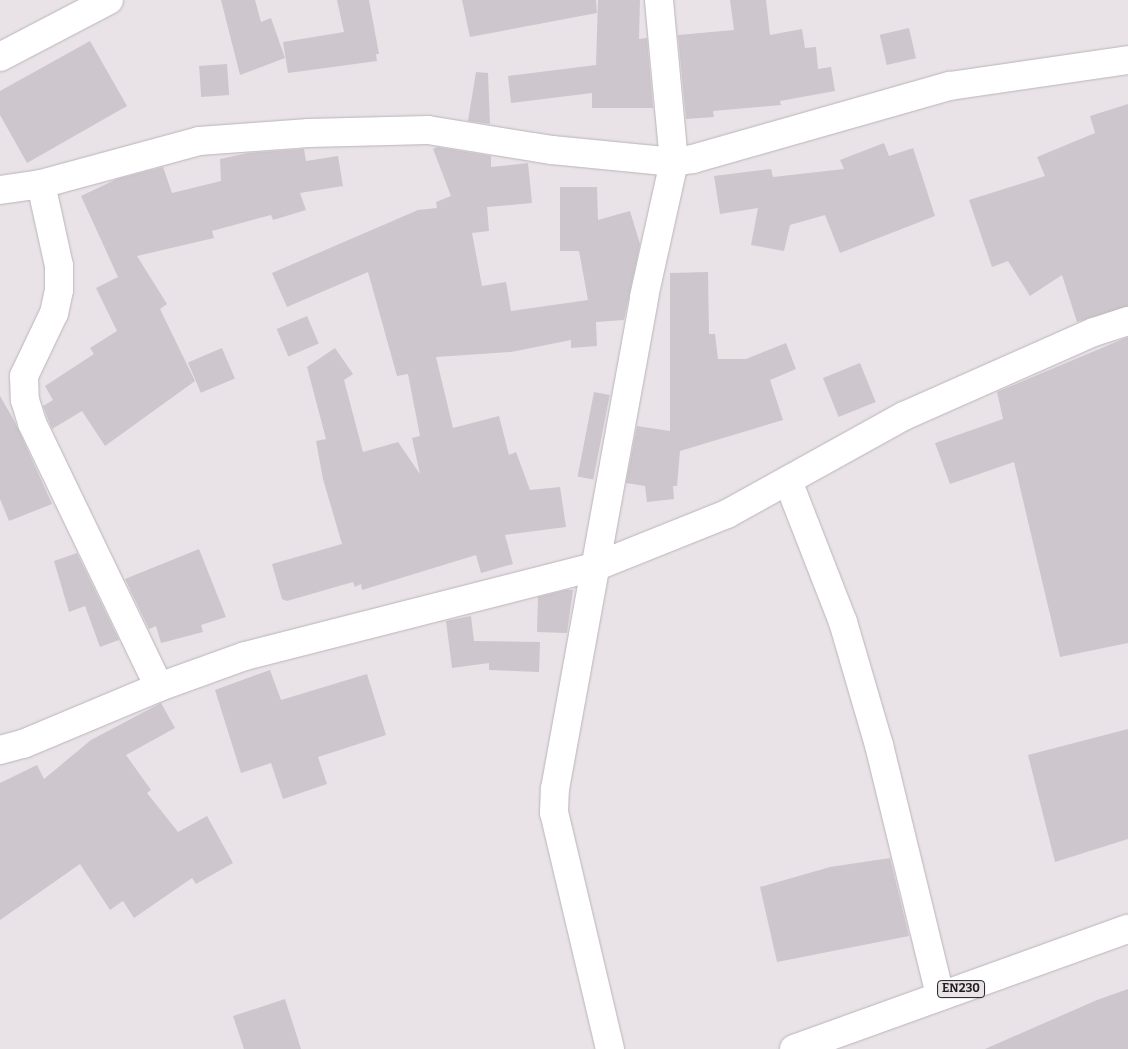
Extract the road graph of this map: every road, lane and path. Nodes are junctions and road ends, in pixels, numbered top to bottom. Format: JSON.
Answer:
{"nodes":[{"id":1,"x":110,"y":0,"type":"edge"},
{"id":2,"x":659,"y":0,"type":"edge"},
{"id":3,"x":0,"y":57,"type":"edge"},
{"id":4,"x":1128,"y":60,"type":"edge"},
{"id":5,"x":674,"y":162,"type":"junction"},
{"id":6,"x":41,"y":184,"type":"junction"},
{"id":7,"x":0,"y":190,"type":"edge"},
{"id":8,"x":1128,"y":321,"type":"edge"},
{"id":9,"x":788,"y":481,"type":"junction"},
{"id":10,"x":597,"y":566,"type":"junction"},
{"id":11,"x":159,"y":687,"type":"junction"},
{"id":12,"x":0,"y":750,"type":"edge"},
{"id":13,"x":1128,"y":928,"type":"edge"},
{"id":14,"x":940,"y":996,"type":"junction"},
{"id":15,"x":610,"y":1049,"type":"edge"},
{"id":16,"x":794,"y":1049,"type":"edge"}],
"edges":[{"from":1,"to":3,"type":"street"},
{"from":2,"to":5,"type":"street"},
{"from":4,"to":5,"type":"street"},
{"from":5,"to":6,"type":"street"},
{"from":5,"to":10,"type":"street"},
{"from":6,"to":7,"type":"street"},
{"from":6,"to":11,"type":"street"},
{"from":8,"to":9,"type":"street"},
{"from":9,"to":10,"type":"street"},
{"from":9,"to":14,"type":"street"},
{"from":10,"to":11,"type":"street"},
{"from":10,"to":15,"type":"street"},
{"from":11,"to":12,"type":"street"},
{"from":13,"to":14,"type":"street","number":"EN230"},
{"from":14,"to":16,"type":"street","number":"EN230"}]}
